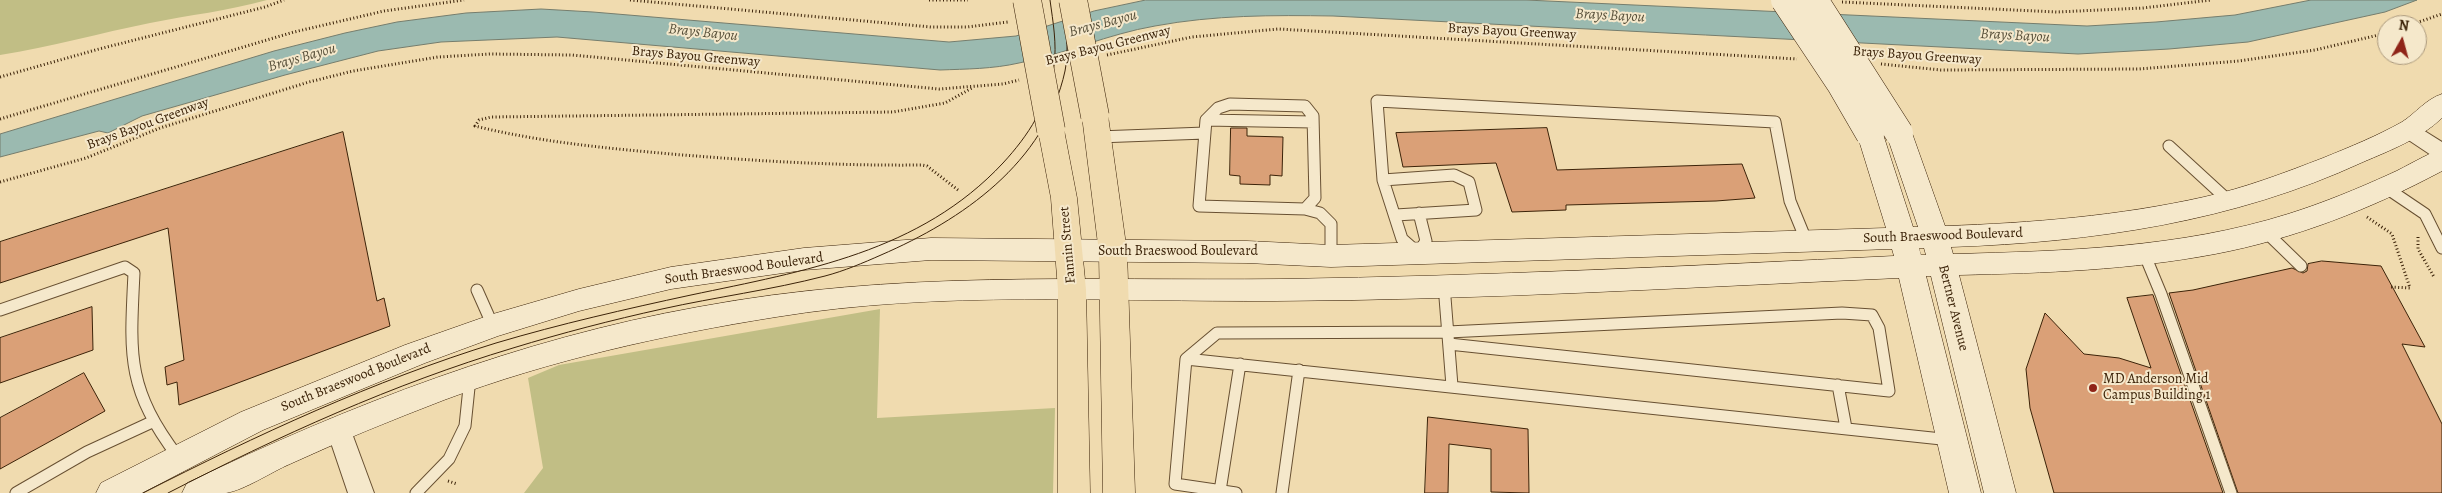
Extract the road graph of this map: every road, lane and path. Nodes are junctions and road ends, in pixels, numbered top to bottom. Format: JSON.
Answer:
{"nodes":[{"id":1,"x":284,"y":0,"type":"edge"},
{"id":2,"x":464,"y":0,"type":"edge"},
{"id":3,"x":630,"y":0,"type":"edge"},
{"id":4,"x":930,"y":0,"type":"edge"},
{"id":5,"x":968,"y":0,"type":"edge"},
{"id":6,"x":1027,"y":0,"type":"edge"},
{"id":7,"x":1073,"y":0,"type":"edge"},
{"id":8,"x":1785,"y":0,"type":"edge"},
{"id":9,"x":2211,"y":0,"type":"edge"},
{"id":10,"x":1825,"y":1,"type":"edge"},
{"id":11,"x":2442,"y":14,"type":"edge"},
{"id":12,"x":2427,"y":19,"type":"edge"},
{"id":13,"x":995,"y":25,"type":"dead end"},
{"id":14,"x":2377,"y":35,"type":"edge"},
{"id":15,"x":1099,"y":57,"type":"dead end"},
{"id":16,"x":1802,"y":59,"type":"dead end"},
{"id":17,"x":1871,"y":63,"type":"dead end"},
{"id":18,"x":0,"y":77,"type":"edge"},
{"id":19,"x":1022,"y":79,"type":"dead end"},
{"id":20,"x":973,"y":88,"type":"junction"},
{"id":21,"x":2442,"y":104,"type":"edge"},
{"id":22,"x":0,"y":119,"type":"edge"},
{"id":23,"x":1206,"y":120,"type":"junction"},
{"id":24,"x":1313,"y":122,"type":"junction"},
{"id":25,"x":1096,"y":126,"type":"junction"},
{"id":26,"x":2408,"y":130,"type":"junction"},
{"id":27,"x":1206,"y":133,"type":"junction"},
{"id":28,"x":2169,"y":146,"type":"dead end"},
{"id":29,"x":2442,"y":152,"type":"edge"},
{"id":30,"x":2442,"y":158,"type":"edge"},
{"id":31,"x":2316,"y":172,"type":"junction"},
{"id":32,"x":1383,"y":180,"type":"junction"},
{"id":33,"x":0,"y":182,"type":"edge"},
{"id":34,"x":2385,"y":187,"type":"junction"},
{"id":35,"x":958,"y":190,"type":"dead end"},
{"id":36,"x":2230,"y":202,"type":"junction"},
{"id":37,"x":1304,"y":209,"type":"junction"},
{"id":38,"x":1419,"y":213,"type":"junction"},
{"id":39,"x":2362,"y":214,"type":"dead end"},
{"id":40,"x":1396,"y":215,"type":"junction"},
{"id":41,"x":2137,"y":222,"type":"junction"},
{"id":42,"x":2266,"y":232,"type":"junction"},
{"id":43,"x":2418,"y":235,"type":"dead end"},
{"id":44,"x":1935,"y":237,"type":"junction"},
{"id":45,"x":1903,"y":238,"type":"junction"},
{"id":46,"x":1806,"y":240,"type":"junction"},
{"id":47,"x":2442,"y":248,"type":"edge"},
{"id":48,"x":1069,"y":251,"type":"junction"},
{"id":49,"x":1113,"y":252,"type":"junction"},
{"id":50,"x":2152,"y":252,"type":"junction"},
{"id":51,"x":1418,"y":253,"type":"junction"},
{"id":52,"x":1331,"y":256,"type":"junction"},
{"id":53,"x":1943,"y":266,"type":"junction"},
{"id":54,"x":2301,"y":266,"type":"dead end"},
{"id":55,"x":1910,"y":267,"type":"junction"},
{"id":56,"x":2434,"y":277,"type":"dead end"},
{"id":57,"x":1434,"y":285,"type":"junction"},
{"id":58,"x":2391,"y":287,"type":"dead end"},
{"id":59,"x":477,"y":290,"type":"dead end"},
{"id":60,"x":1072,"y":290,"type":"junction"},
{"id":61,"x":1114,"y":290,"type":"junction"},
{"id":62,"x":0,"y":310,"type":"edge"},
{"id":63,"x":493,"y":326,"type":"junction"},
{"id":64,"x":1448,"y":338,"type":"junction"},
{"id":65,"x":1186,"y":359,"type":"junction"},
{"id":66,"x":1240,"y":364,"type":"junction"},
{"id":67,"x":1298,"y":370,"type":"junction"},
{"id":68,"x":470,"y":378,"type":"junction"},
{"id":69,"x":1838,"y":385,"type":"junction"},
{"id":70,"x":1452,"y":386,"type":"junction"},
{"id":71,"x":1942,"y":399,"type":"junction"},
{"id":72,"x":152,"y":422,"type":"junction"},
{"id":73,"x":338,"y":428,"type":"junction"},
{"id":74,"x":1846,"y":428,"type":"junction"},
{"id":75,"x":1952,"y":440,"type":"junction"},
{"id":76,"x":178,"y":457,"type":"junction"},
{"id":77,"x":1220,"y":491,"type":"junction"},
{"id":78,"x":16,"y":493,"type":"edge"},
{"id":79,"x":112,"y":493,"type":"edge"},
{"id":80,"x":198,"y":493,"type":"edge"},
{"id":81,"x":361,"y":493,"type":"edge"},
{"id":82,"x":416,"y":493,"type":"edge"},
{"id":83,"x":1074,"y":493,"type":"edge"},
{"id":84,"x":1119,"y":493,"type":"edge"},
{"id":85,"x":1236,"y":493,"type":"edge"},
{"id":86,"x":1282,"y":493,"type":"edge"},
{"id":87,"x":1965,"y":493,"type":"edge"},
{"id":88,"x":1983,"y":493,"type":"edge"},
{"id":89,"x":2000,"y":493,"type":"edge"},
{"id":90,"x":2231,"y":493,"type":"edge"}],
"edges":[{"from":1,"to":18,"type":"path"},
{"from":2,"to":22,"type":"path"},
{"from":3,"to":13,"type":"path"},
{"from":4,"to":5,"type":"path"},
{"from":6,"to":48,"type":"main road","name":"Fannin Street","bridge":true},
{"from":7,"to":25,"type":"main road","bridge":true},
{"from":8,"to":45,"type":"main road","bridge":true},
{"from":9,"to":10,"type":"path"},
{"from":10,"to":44,"type":"main road","name":"Bertner Avenue","bridge":true},
{"from":11,"to":12,"type":"path"},
{"from":14,"to":17,"type":"path","name":"Brays Bayou Greenway"},
{"from":15,"to":16,"type":"path","name":"Brays Bayou Greenway"},
{"from":19,"to":20,"type":"path","name":"Brays Bayou Greenway"},
{"from":20,"to":33,"type":"path","name":"Brays Bayou Greenway"},
{"from":20,"to":35,"type":"path"},
{"from":21,"to":26,"type":"main road","name":"South Braeswood Boulevard"},
{"from":23,"to":24,"type":"lane"},
{"from":23,"to":24,"type":"lane"},
{"from":23,"to":27,"type":"lane"},
{"from":24,"to":37,"type":"lane"},
{"from":25,"to":27,"type":"lane"},
{"from":25,"to":49,"type":"main road"},
{"from":26,"to":29,"type":"street"},
{"from":26,"to":31,"type":"main road","name":"South Braeswood Boulevard"},
{"from":27,"to":37,"type":"lane"},
{"from":28,"to":36,"type":"lane"},
{"from":30,"to":34,"type":"main road"},
{"from":31,"to":36,"type":"main road","name":"South Braeswood Boulevard"},
{"from":31,"to":42,"type":"main road"},
{"from":32,"to":38,"type":"lane"},
{"from":32,"to":40,"type":"lane"},
{"from":32,"to":46,"type":"lane"},
{"from":34,"to":42,"type":"main road"},
{"from":34,"to":47,"type":"lane"},
{"from":36,"to":41,"type":"main road","name":"South Braeswood Boulevard"},
{"from":37,"to":52,"type":"lane"},
{"from":38,"to":40,"type":"lane"},
{"from":38,"to":51,"type":"lane"},
{"from":39,"to":58,"type":"path"},
{"from":40,"to":51,"type":"lane"},
{"from":41,"to":44,"type":"main road","name":"South Braeswood Boulevard"},
{"from":41,"to":50,"type":"main road"},
{"from":42,"to":50,"type":"main road"},
{"from":42,"to":54,"type":"lane"},
{"from":43,"to":56,"type":"path"},
{"from":44,"to":45,"type":"main road","name":"South Braeswood Boulevard"},
{"from":44,"to":53,"type":"main road","name":"Bertner Avenue"},
{"from":45,"to":46,"type":"main road","name":"South Braeswood Boulevard"},
{"from":45,"to":55,"type":"main road"},
{"from":46,"to":51,"type":"main road","name":"South Braeswood Boulevard"},
{"from":48,"to":49,"type":"main road","name":"South Braeswood Boulevard"},
{"from":48,"to":60,"type":"main road","name":"Fannin Street"},
{"from":48,"to":63,"type":"main road","name":"South Braeswood Boulevard"},
{"from":49,"to":52,"type":"main road","name":"South Braeswood Boulevard"},
{"from":49,"to":61,"type":"main road"},
{"from":50,"to":53,"type":"main road"},
{"from":50,"to":90,"type":"lane"},
{"from":51,"to":52,"type":"main road","name":"South Braeswood Boulevard"},
{"from":51,"to":57,"type":"main road"},
{"from":53,"to":55,"type":"main road"},
{"from":53,"to":89,"type":"main road","name":"Bertner Avenue"},
{"from":55,"to":57,"type":"main road"},
{"from":55,"to":71,"type":"main road"},
{"from":57,"to":61,"type":"main road"},
{"from":57,"to":64,"type":"lane"},
{"from":59,"to":63,"type":"lane"},
{"from":60,"to":61,"type":"main road"},
{"from":60,"to":68,"type":"main road"},
{"from":60,"to":83,"type":"main road","name":"Fannin Street"},
{"from":61,"to":84,"type":"main road"},
{"from":62,"to":72,"type":"lane"},
{"from":63,"to":76,"type":"main road","name":"South Braeswood Boulevard"},
{"from":64,"to":65,"type":"lane"},
{"from":64,"to":69,"type":"lane"},
{"from":64,"to":69,"type":"lane"},
{"from":64,"to":70,"type":"lane"},
{"from":65,"to":66,"type":"lane"},
{"from":65,"to":77,"type":"lane"},
{"from":66,"to":67,"type":"lane"},
{"from":66,"to":77,"type":"lane"},
{"from":67,"to":70,"type":"lane"},
{"from":67,"to":86,"type":"lane"},
{"from":68,"to":73,"type":"main road"},
{"from":68,"to":82,"type":"lane"},
{"from":69,"to":74,"type":"lane"},
{"from":70,"to":74,"type":"lane"},
{"from":71,"to":75,"type":"main road"},
{"from":71,"to":88,"type":"main road"},
{"from":72,"to":76,"type":"lane"},
{"from":72,"to":78,"type":"lane"},
{"from":73,"to":80,"type":"main road"},
{"from":73,"to":81,"type":"street"},
{"from":74,"to":75,"type":"lane"},
{"from":75,"to":87,"type":"main road"},
{"from":76,"to":79,"type":"main road","name":"South Braeswood Boulevard"},
{"from":77,"to":85,"type":"lane"}]}
